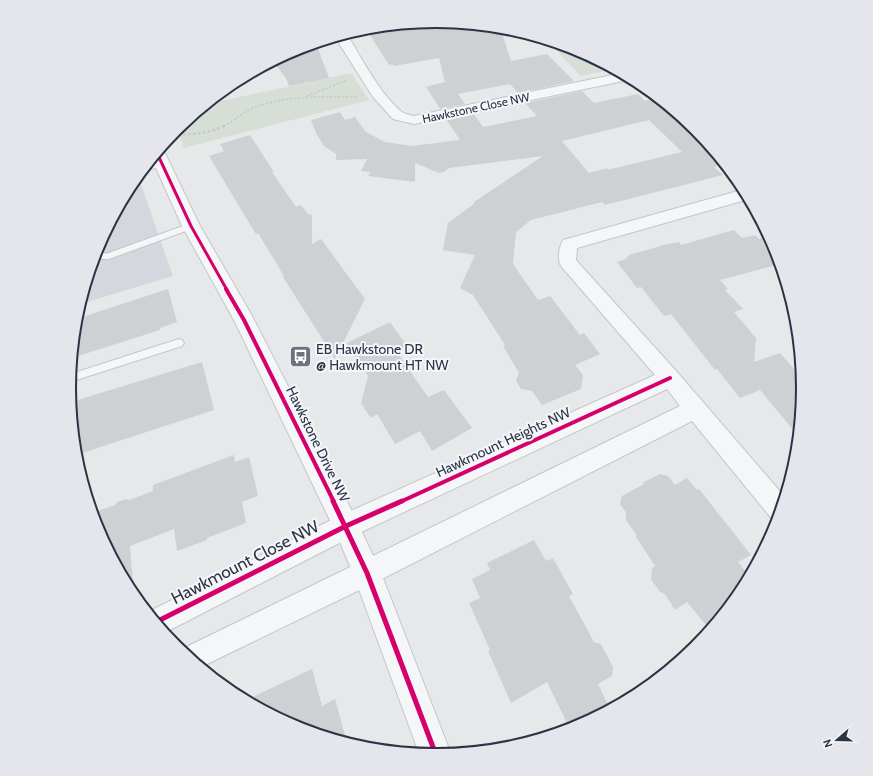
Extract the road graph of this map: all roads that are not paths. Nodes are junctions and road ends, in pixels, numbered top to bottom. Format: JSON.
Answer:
{"nodes":[{"id":1,"x":344,"y":40,"type":"edge"},
{"id":2,"x":619,"y":78,"type":"edge"},
{"id":3,"x":155,"y":164,"type":"edge"},
{"id":4,"x":741,"y":196,"type":"edge"},
{"id":5,"x":191,"y":226,"type":"junction"},
{"id":6,"x":102,"y":256,"type":"edge"},
{"id":7,"x":179,"y":343,"type":"dead end"},
{"id":8,"x":77,"y":376,"type":"edge"},
{"id":9,"x":670,"y":378,"type":"junction"},
{"id":10,"x":694,"y":409,"type":"junction"},
{"id":11,"x":776,"y":506,"type":"edge"},
{"id":12,"x":346,"y":526,"type":"junction"},
{"id":13,"x":368,"y":573,"type":"junction"},
{"id":14,"x":161,"y":619,"type":"edge"},
{"id":15,"x":195,"y":655,"type":"edge"},
{"id":16,"x":433,"y":748,"type":"edge"}],
"edges":[{"from":1,"to":2,"type":"street","name":"Hawkstone Close NW"},
{"from":3,"to":5,"type":"street","name":"Hawkstone Drive NW"},
{"from":4,"to":9,"type":"street"},
{"from":5,"to":6,"type":"lane"},
{"from":5,"to":12,"type":"street","name":"Hawkstone Drive NW"},
{"from":7,"to":8,"type":"lane"},
{"from":9,"to":10,"type":"street"},
{"from":9,"to":12,"type":"street","name":"Hawkmount Heights NW"},
{"from":10,"to":11,"type":"street"},
{"from":10,"to":13,"type":"street"},
{"from":12,"to":13,"type":"street","name":"Hawkstone Drive NW"},
{"from":12,"to":14,"type":"street","name":"Hawkmount Close NW"},
{"from":13,"to":15,"type":"street"},
{"from":13,"to":16,"type":"street","name":"Hawkstone Drive NW"}]}
